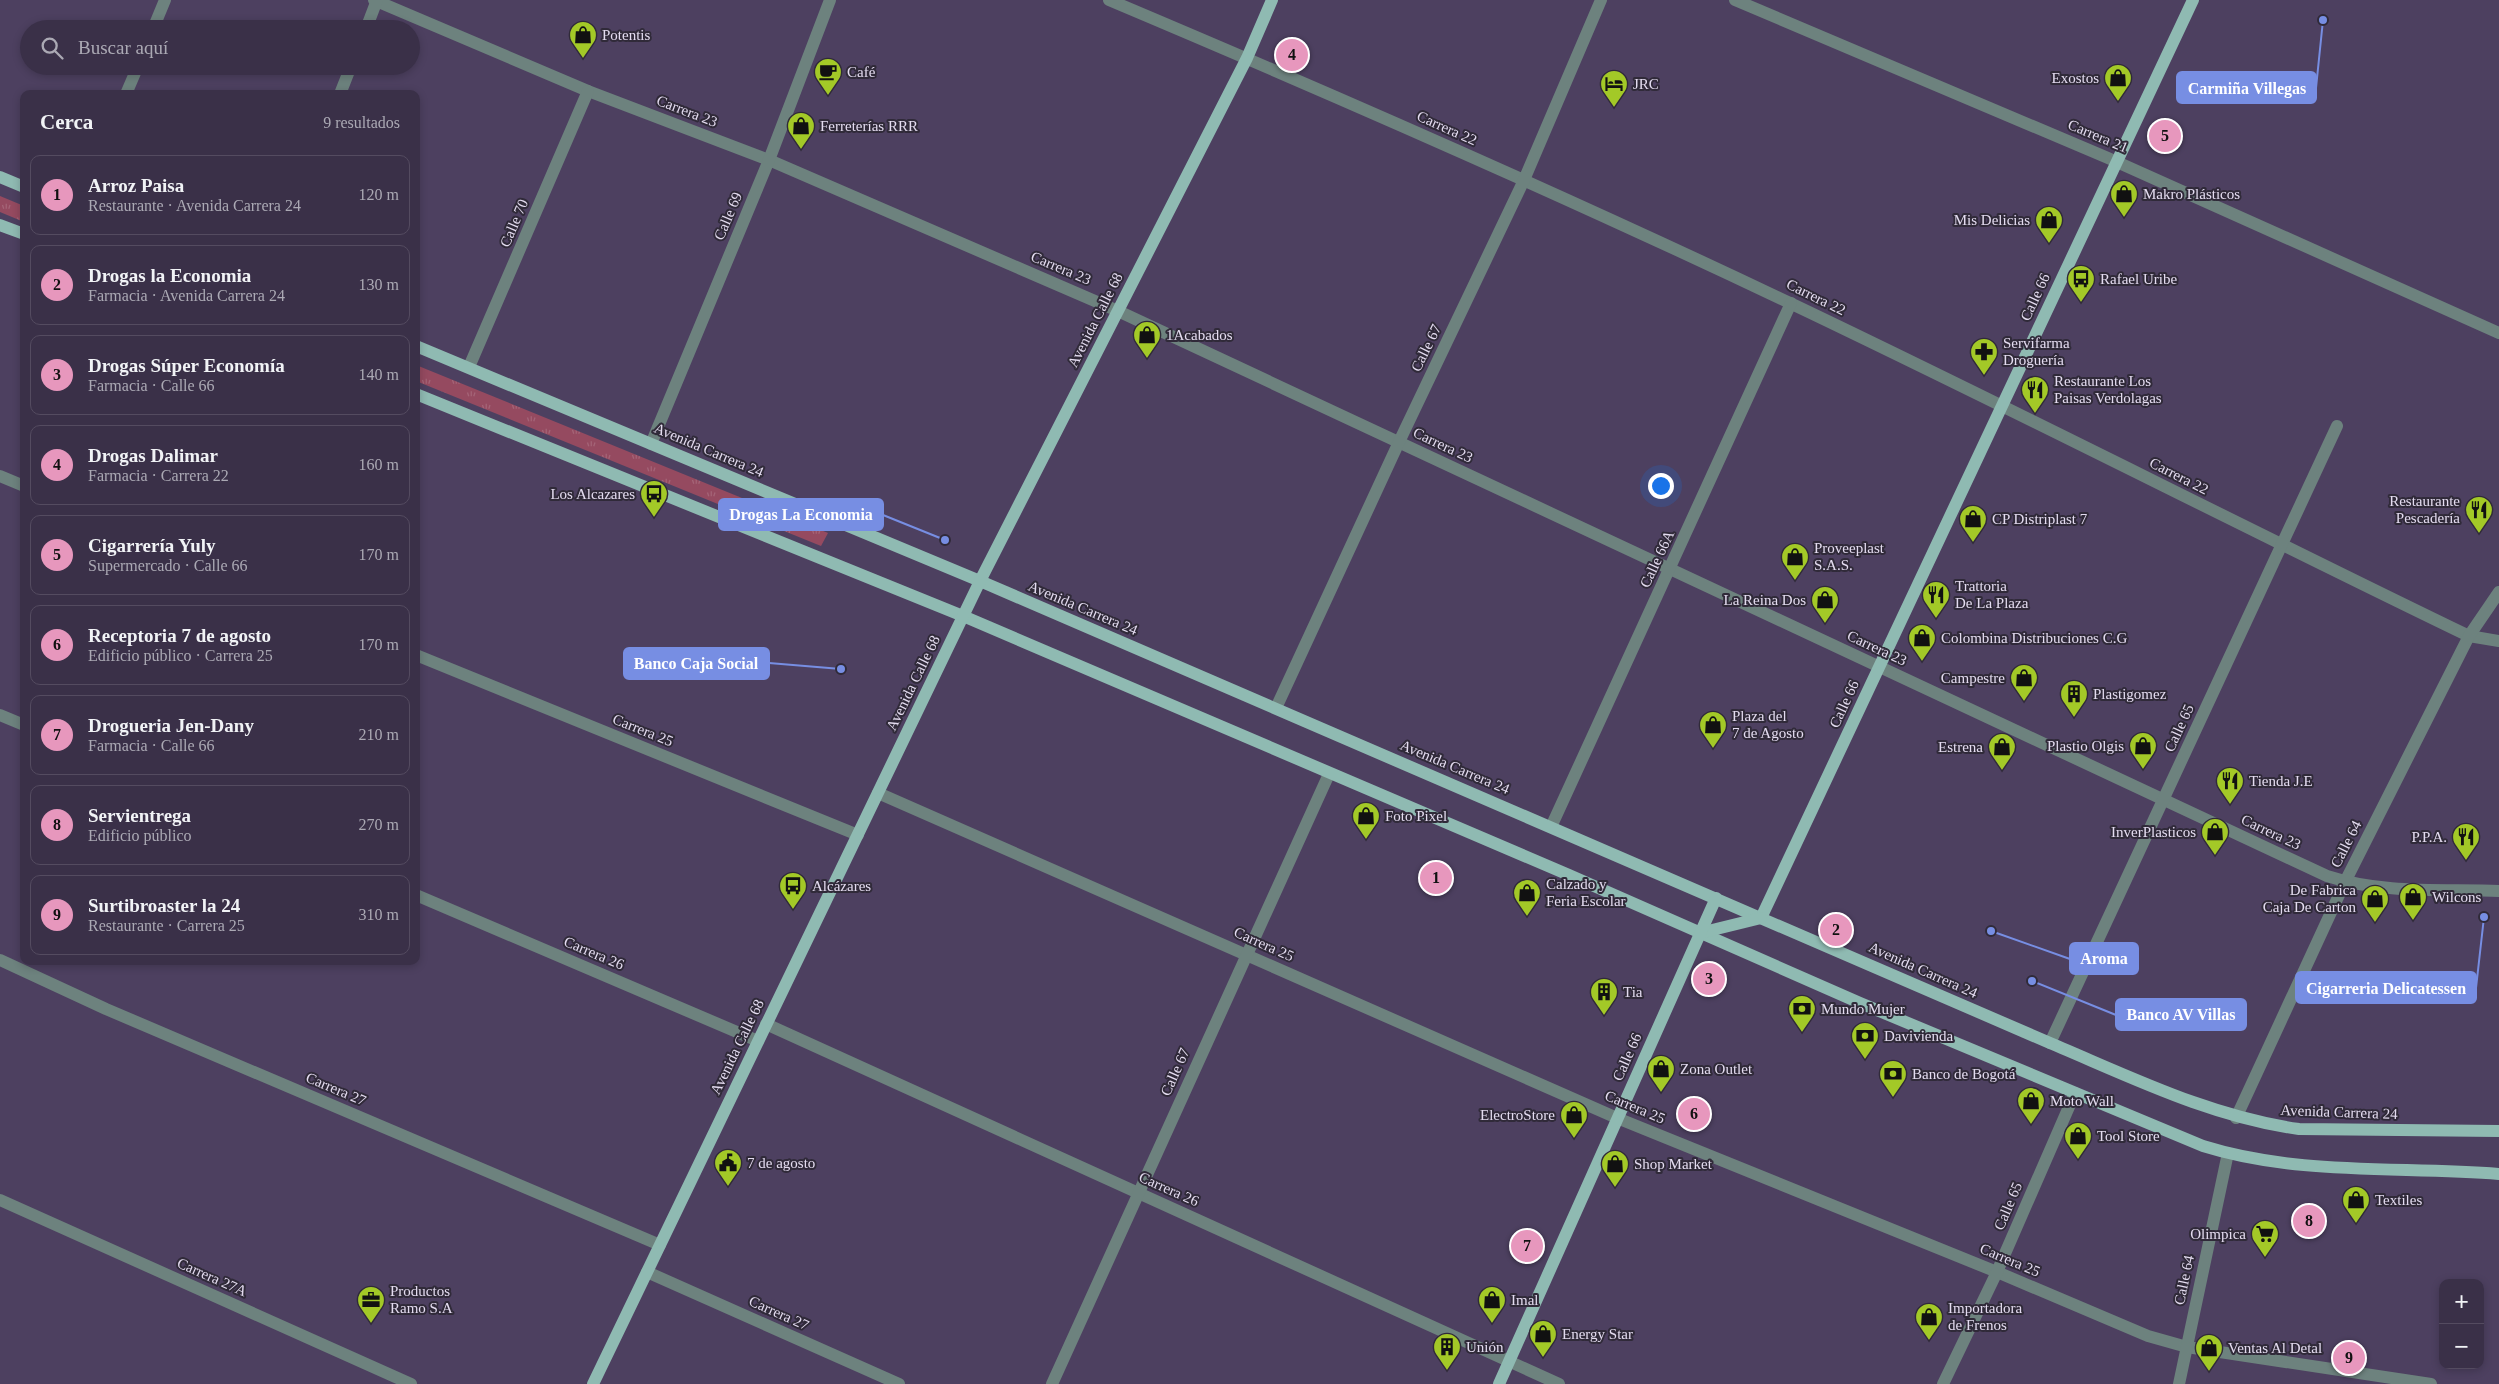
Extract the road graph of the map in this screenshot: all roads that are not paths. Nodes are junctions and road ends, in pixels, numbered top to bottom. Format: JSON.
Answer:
{"nodes":[{"id":1,"x":164,"y":0,"type":"edge"},
{"id":2,"x":376,"y":0,"type":"edge"},
{"id":3,"x":830,"y":0,"type":"edge"},
{"id":4,"x":1109,"y":0,"type":"edge"},
{"id":5,"x":1272,"y":0,"type":"edge"},
{"id":6,"x":1601,"y":0,"type":"edge"},
{"id":7,"x":1735,"y":0,"type":"edge"},
{"id":8,"x":2193,"y":0,"type":"edge"},
{"id":9,"x":156,"y":20,"type":"edge"},
{"id":10,"x":369,"y":20,"type":"edge"},
{"id":11,"x":1247,"y":58,"type":"junction"},
{"id":12,"x":134,"y":75,"type":"edge"},
{"id":13,"x":347,"y":75,"type":"edge"},
{"id":14,"x":128,"y":90,"type":"edge"},
{"id":15,"x":342,"y":90,"type":"edge"},
{"id":16,"x":588,"y":91,"type":"junction"},
{"id":17,"x":769,"y":160,"type":"junction"},
{"id":18,"x":2117,"y":162,"type":"junction"},
{"id":19,"x":0,"y":177,"type":"edge"},
{"id":20,"x":1524,"y":180,"type":"junction"},
{"id":21,"x":20,"y":185,"type":"edge"},
{"id":22,"x":0,"y":225,"type":"edge"},
{"id":23,"x":20,"y":232,"type":"edge"},
{"id":24,"x":1791,"y":304,"type":"junction"},
{"id":25,"x":1118,"y":311,"type":"junction"},
{"id":26,"x":2499,"y":333,"type":"edge"},
{"id":27,"x":420,"y":348,"type":"edge"},
{"id":28,"x":468,"y":368,"type":"junction"},
{"id":29,"x":420,"y":396,"type":"edge"},
{"id":30,"x":2002,"y":405,"type":"junction"},
{"id":31,"x":2337,"y":426,"type":"dead end"},
{"id":32,"x":1399,"y":442,"type":"junction"},
{"id":33,"x":651,"y":444,"type":"junction"},
{"id":34,"x":0,"y":476,"type":"edge"},
{"id":35,"x":20,"y":484,"type":"edge"},
{"id":36,"x":2282,"y":546,"type":"junction"},
{"id":37,"x":1670,"y":569,"type":"junction"},
{"id":38,"x":980,"y":581,"type":"junction"},
{"id":39,"x":2499,"y":592,"type":"edge"},
{"id":40,"x":963,"y":616,"type":"junction"},
{"id":41,"x":2469,"y":636,"type":"junction"},
{"id":42,"x":2499,"y":641,"type":"edge"},
{"id":43,"x":420,"y":657,"type":"edge"},
{"id":44,"x":1879,"y":667,"type":"junction"},
{"id":45,"x":1276,"y":708,"type":"junction"},
{"id":46,"x":0,"y":714,"type":"edge"},
{"id":47,"x":20,"y":723,"type":"edge"},
{"id":48,"x":1329,"y":774,"type":"junction"},
{"id":49,"x":878,"y":793,"type":"junction"},
{"id":50,"x":2164,"y":800,"type":"junction"},
{"id":51,"x":1551,"y":827,"type":"junction"},
{"id":52,"x":858,"y":835,"type":"junction"},
{"id":53,"x":2345,"y":882,"type":"junction"},
{"id":54,"x":2499,"y":890,"type":"edge"},
{"id":55,"x":420,"y":897,"type":"edge"},
{"id":56,"x":1716,"y":898,"type":"junction"},
{"id":57,"x":1761,"y":918,"type":"junction"},
{"id":58,"x":1700,"y":933,"type":"junction"},
{"id":59,"x":1247,"y":954,"type":"junction"},
{"id":60,"x":0,"y":960,"type":"edge"},
{"id":61,"x":766,"y":1024,"type":"junction"},
{"id":62,"x":758,"y":1041,"type":"junction"},
{"id":63,"x":2050,"y":1043,"type":"junction"},
{"id":64,"x":2074,"y":1094,"type":"junction"},
{"id":65,"x":1617,"y":1118,"type":"junction"},
{"id":66,"x":2236,"y":1118,"type":"junction"},
{"id":67,"x":2499,"y":1131,"type":"edge"},
{"id":68,"x":2228,"y":1153,"type":"junction"},
{"id":69,"x":2499,"y":1174,"type":"edge"},
{"id":70,"x":1138,"y":1193,"type":"junction"},
{"id":71,"x":0,"y":1200,"type":"edge"},
{"id":72,"x":660,"y":1245,"type":"junction"},
{"id":73,"x":647,"y":1272,"type":"junction"},
{"id":74,"x":1997,"y":1272,"type":"junction"},
{"id":75,"x":2187,"y":1348,"type":"junction"},
{"id":76,"x":1509,"y":1361,"type":"junction"},
{"id":77,"x":411,"y":1384,"type":"edge"},
{"id":78,"x":593,"y":1384,"type":"edge"},
{"id":79,"x":899,"y":1384,"type":"edge"},
{"id":80,"x":1052,"y":1384,"type":"edge"},
{"id":81,"x":1499,"y":1384,"type":"edge"},
{"id":82,"x":1558,"y":1384,"type":"edge"},
{"id":83,"x":1943,"y":1384,"type":"edge"},
{"id":84,"x":2179,"y":1384,"type":"edge"},
{"id":85,"x":2431,"y":1384,"type":"edge"}],
"edges":[{"from":1,"to":9,"type":"street"},
{"from":2,"to":10,"type":"street"},
{"from":2,"to":16,"type":"street","name":"Carrera 23"},
{"from":3,"to":17,"type":"street","name":"Calle 69"},
{"from":4,"to":11,"type":"street","name":"Carrera 22"},
{"from":5,"to":11,"type":"main road","name":"Avenida Calle 68"},
{"from":6,"to":20,"type":"street","name":"Calle 67"},
{"from":7,"to":18,"type":"street","name":"Carrera 21"},
{"from":8,"to":18,"type":"main road","name":"Calle 66"},
{"from":11,"to":20,"type":"street","name":"Carrera 22"},
{"from":11,"to":25,"type":"main road","name":"Avenida Calle 68"},
{"from":12,"to":14,"type":"street"},
{"from":13,"to":15,"type":"street"},
{"from":16,"to":17,"type":"street","name":"Carrera 23"},
{"from":16,"to":28,"type":"street","name":"Calle 70"},
{"from":17,"to":25,"type":"street","name":"Carrera 23"},
{"from":17,"to":33,"type":"street","name":"Calle 69"},
{"from":18,"to":26,"type":"street","name":"Carrera 21"},
{"from":18,"to":30,"type":"main road","name":"Calle 66"},
{"from":19,"to":21,"type":"main road"},
{"from":20,"to":24,"type":"street","name":"Carrera 22"},
{"from":20,"to":32,"type":"street","name":"Calle 67"},
{"from":22,"to":23,"type":"main road"},
{"from":24,"to":30,"type":"street","name":"Carrera 22"},
{"from":24,"to":37,"type":"street","name":"Calle 66A"},
{"from":25,"to":32,"type":"street","name":"Carrera 23"},
{"from":25,"to":38,"type":"main road","name":"Avenida Calle 68"},
{"from":27,"to":28,"type":"main road","name":"Avenida Carrera 24"},
{"from":28,"to":33,"type":"main road","name":"Avenida Carrera 24"},
{"from":29,"to":40,"type":"main road"},
{"from":30,"to":36,"type":"street","name":"Carrera 22"},
{"from":30,"to":44,"type":"main road","name":"Calle 66"},
{"from":31,"to":36,"type":"street","name":"Calle 65"},
{"from":32,"to":37,"type":"street","name":"Carrera 23"},
{"from":32,"to":45,"type":"street","name":"Calle 67"},
{"from":33,"to":38,"type":"main road","name":"Avenida Carrera 24"},
{"from":34,"to":35,"type":"street"},
{"from":36,"to":41,"type":"street","name":"Carrera 22"},
{"from":36,"to":50,"type":"street","name":"Calle 65"},
{"from":37,"to":44,"type":"street","name":"Carrera 23"},
{"from":37,"to":51,"type":"street","name":"Calle 66A"},
{"from":38,"to":40,"type":"main road","name":"Avenida Calle 68"},
{"from":38,"to":45,"type":"main road","name":"Avenida Carrera 24"},
{"from":39,"to":41,"type":"street","name":"Calle 64"},
{"from":40,"to":48,"type":"main road"},
{"from":40,"to":49,"type":"main road","name":"Avenida Calle 68"},
{"from":41,"to":42,"type":"street","name":"Carrera 22"},
{"from":41,"to":53,"type":"street","name":"Calle 64"},
{"from":43,"to":52,"type":"street","name":"Carrera 25"},
{"from":44,"to":50,"type":"street","name":"Carrera 23"},
{"from":44,"to":57,"type":"main road","name":"Calle 66"},
{"from":45,"to":51,"type":"main road","name":"Avenida Carrera 24"},
{"from":46,"to":47,"type":"street"},
{"from":48,"to":58,"type":"main road"},
{"from":48,"to":59,"type":"street","name":"Calle 67"},
{"from":49,"to":52,"type":"main road","name":"Avenida Calle 68"},
{"from":49,"to":59,"type":"street","name":"Carrera 25"},
{"from":50,"to":53,"type":"street","name":"Carrera 23"},
{"from":50,"to":63,"type":"street","name":"Calle 65"},
{"from":51,"to":56,"type":"main road","name":"Avenida Carrera 24"},
{"from":52,"to":61,"type":"main road","name":"Avenida Calle 68"},
{"from":53,"to":54,"type":"street","name":"Carrera 23"},
{"from":53,"to":66,"type":"street","name":"Calle 64"},
{"from":55,"to":62,"type":"street","name":"Carrera 26"},
{"from":56,"to":57,"type":"main road","name":"Avenida Carrera 24"},
{"from":56,"to":58,"type":"main road","name":"Calle 66"},
{"from":57,"to":58,"type":"main road"},
{"from":57,"to":63,"type":"main road","name":"Avenida Carrera 24"},
{"from":58,"to":64,"type":"main road"},
{"from":58,"to":65,"type":"main road","name":"Calle 66"},
{"from":59,"to":65,"type":"street","name":"Carrera 25"},
{"from":59,"to":70,"type":"street","name":"Calle 67"},
{"from":60,"to":72,"type":"street","name":"Carrera 27"},
{"from":61,"to":62,"type":"main road","name":"Avenida Calle 68"},
{"from":61,"to":70,"type":"street","name":"Carrera 26"},
{"from":62,"to":72,"type":"main road","name":"Avenida Calle 68"},
{"from":63,"to":66,"type":"main road","name":"Avenida Carrera 24"},
{"from":64,"to":68,"type":"main road"},
{"from":64,"to":74,"type":"street","name":"Calle 65"},
{"from":65,"to":74,"type":"street","name":"Carrera 25"},
{"from":65,"to":76,"type":"main road","name":"Calle 66"},
{"from":66,"to":67,"type":"main road","name":"Avenida Carrera 24"},
{"from":68,"to":69,"type":"main road"},
{"from":68,"to":75,"type":"street","name":"Calle 64"},
{"from":70,"to":76,"type":"street","name":"Carrera 26"},
{"from":70,"to":80,"type":"street","name":"Calle 67"},
{"from":71,"to":77,"type":"street","name":"Carrera 27A"},
{"from":72,"to":73,"type":"main road","name":"Avenida Calle 68"},
{"from":73,"to":78,"type":"main road","name":"Avenida Calle 68"},
{"from":73,"to":79,"type":"street","name":"Carrera 27"},
{"from":74,"to":75,"type":"street","name":"Carrera 25"},
{"from":74,"to":83,"type":"street","name":"Calle 65"},
{"from":75,"to":84,"type":"street","name":"Calle 64"},
{"from":75,"to":85,"type":"street","name":"Carrera 25"},
{"from":76,"to":81,"type":"main road","name":"Calle 66"},
{"from":76,"to":82,"type":"street","name":"Carrera 26"}]}
